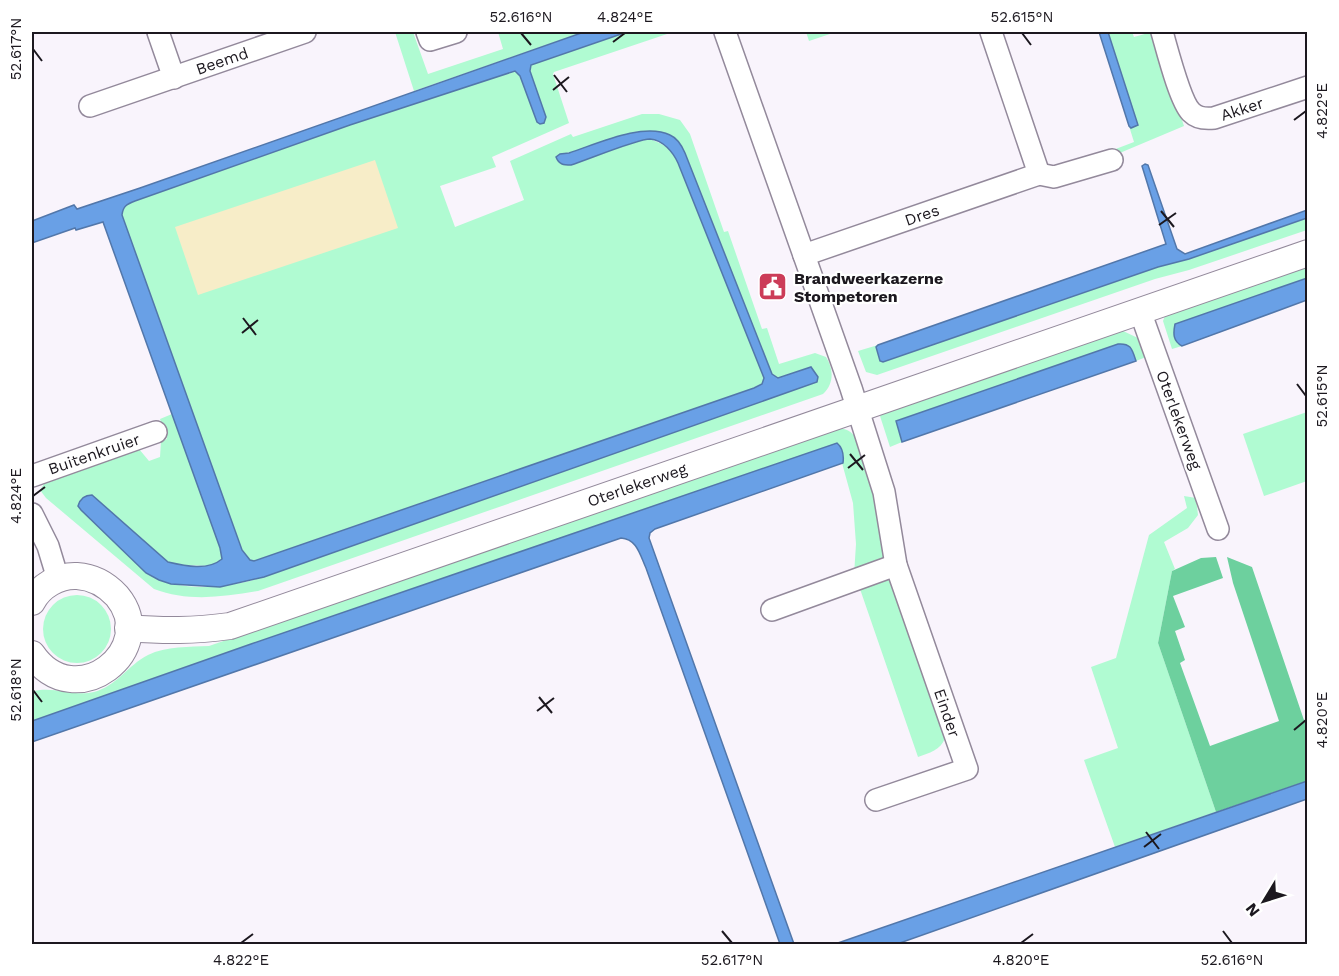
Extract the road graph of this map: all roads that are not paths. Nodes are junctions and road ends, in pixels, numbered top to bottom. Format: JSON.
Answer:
{"nodes":[{"id":1,"x":158,"y":32,"type":"edge"},
{"id":2,"x":305,"y":32,"type":"edge"},
{"id":3,"x":427,"y":32,"type":"edge"},
{"id":4,"x":456,"y":32,"type":"edge"},
{"id":5,"x":726,"y":32,"type":"edge"},
{"id":6,"x":991,"y":32,"type":"edge"},
{"id":7,"x":1162,"y":32,"type":"edge"},
{"id":8,"x":174,"y":78,"type":"junction"},
{"id":9,"x":1308,"y":87,"type":"edge"},
{"id":10,"x":90,"y":106,"type":"dead end"},
{"id":11,"x":1112,"y":160,"type":"dead end"},
{"id":12,"x":1039,"y":174,"type":"junction"},
{"id":13,"x":1308,"y":253,"type":"edge"},
{"id":14,"x":804,"y":255,"type":"junction"},
{"id":15,"x":1140,"y":311,"type":"junction"},
{"id":16,"x":857,"y":409,"type":"junction"},
{"id":17,"x":156,"y":432,"type":"dead end"},
{"id":18,"x":32,"y":476,"type":"edge"},
{"id":19,"x":32,"y":514,"type":"edge"},
{"id":20,"x":1218,"y":529,"type":"dead end"},
{"id":21,"x":896,"y":565,"type":"junction"},
{"id":22,"x":58,"y":579,"type":"junction"},
{"id":23,"x":32,"y":602,"type":"edge"},
{"id":24,"x":772,"y":610,"type":"dead end"},
{"id":25,"x":128,"y":628,"type":"junction"},
{"id":26,"x":34,"y":662,"type":"edge"},
{"id":27,"x":876,"y":800,"type":"dead end"}],
"edges":[{"from":1,"to":8,"type":"street","name":"Beemd"},
{"from":2,"to":8,"type":"street","name":"Beemd"},
{"from":3,"to":4,"type":"street"},
{"from":5,"to":14,"type":"street"},
{"from":6,"to":12,"type":"street"},
{"from":7,"to":9,"type":"street","name":"Akker"},
{"from":8,"to":10,"type":"street","name":"Beemd"},
{"from":11,"to":12,"type":"street","name":"Dres"},
{"from":12,"to":14,"type":"street","name":"Dres"},
{"from":13,"to":15,"type":"street","name":"Oterlekerweg"},
{"from":14,"to":16,"type":"street"},
{"from":15,"to":16,"type":"street","name":"Oterlekerweg"},
{"from":15,"to":20,"type":"street","name":"Oterlekerweg"},
{"from":16,"to":21,"type":"street","name":"Einder"},
{"from":16,"to":25,"type":"street","name":"Oterlekerweg"},
{"from":17,"to":18,"type":"street","name":"Buitenkruier"},
{"from":19,"to":22,"type":"street"},
{"from":21,"to":24,"type":"street"},
{"from":21,"to":27,"type":"street","name":"Einder"},
{"from":22,"to":23,"type":"street"},
{"from":22,"to":25,"type":"street"},
{"from":25,"to":26,"type":"street"}]}
